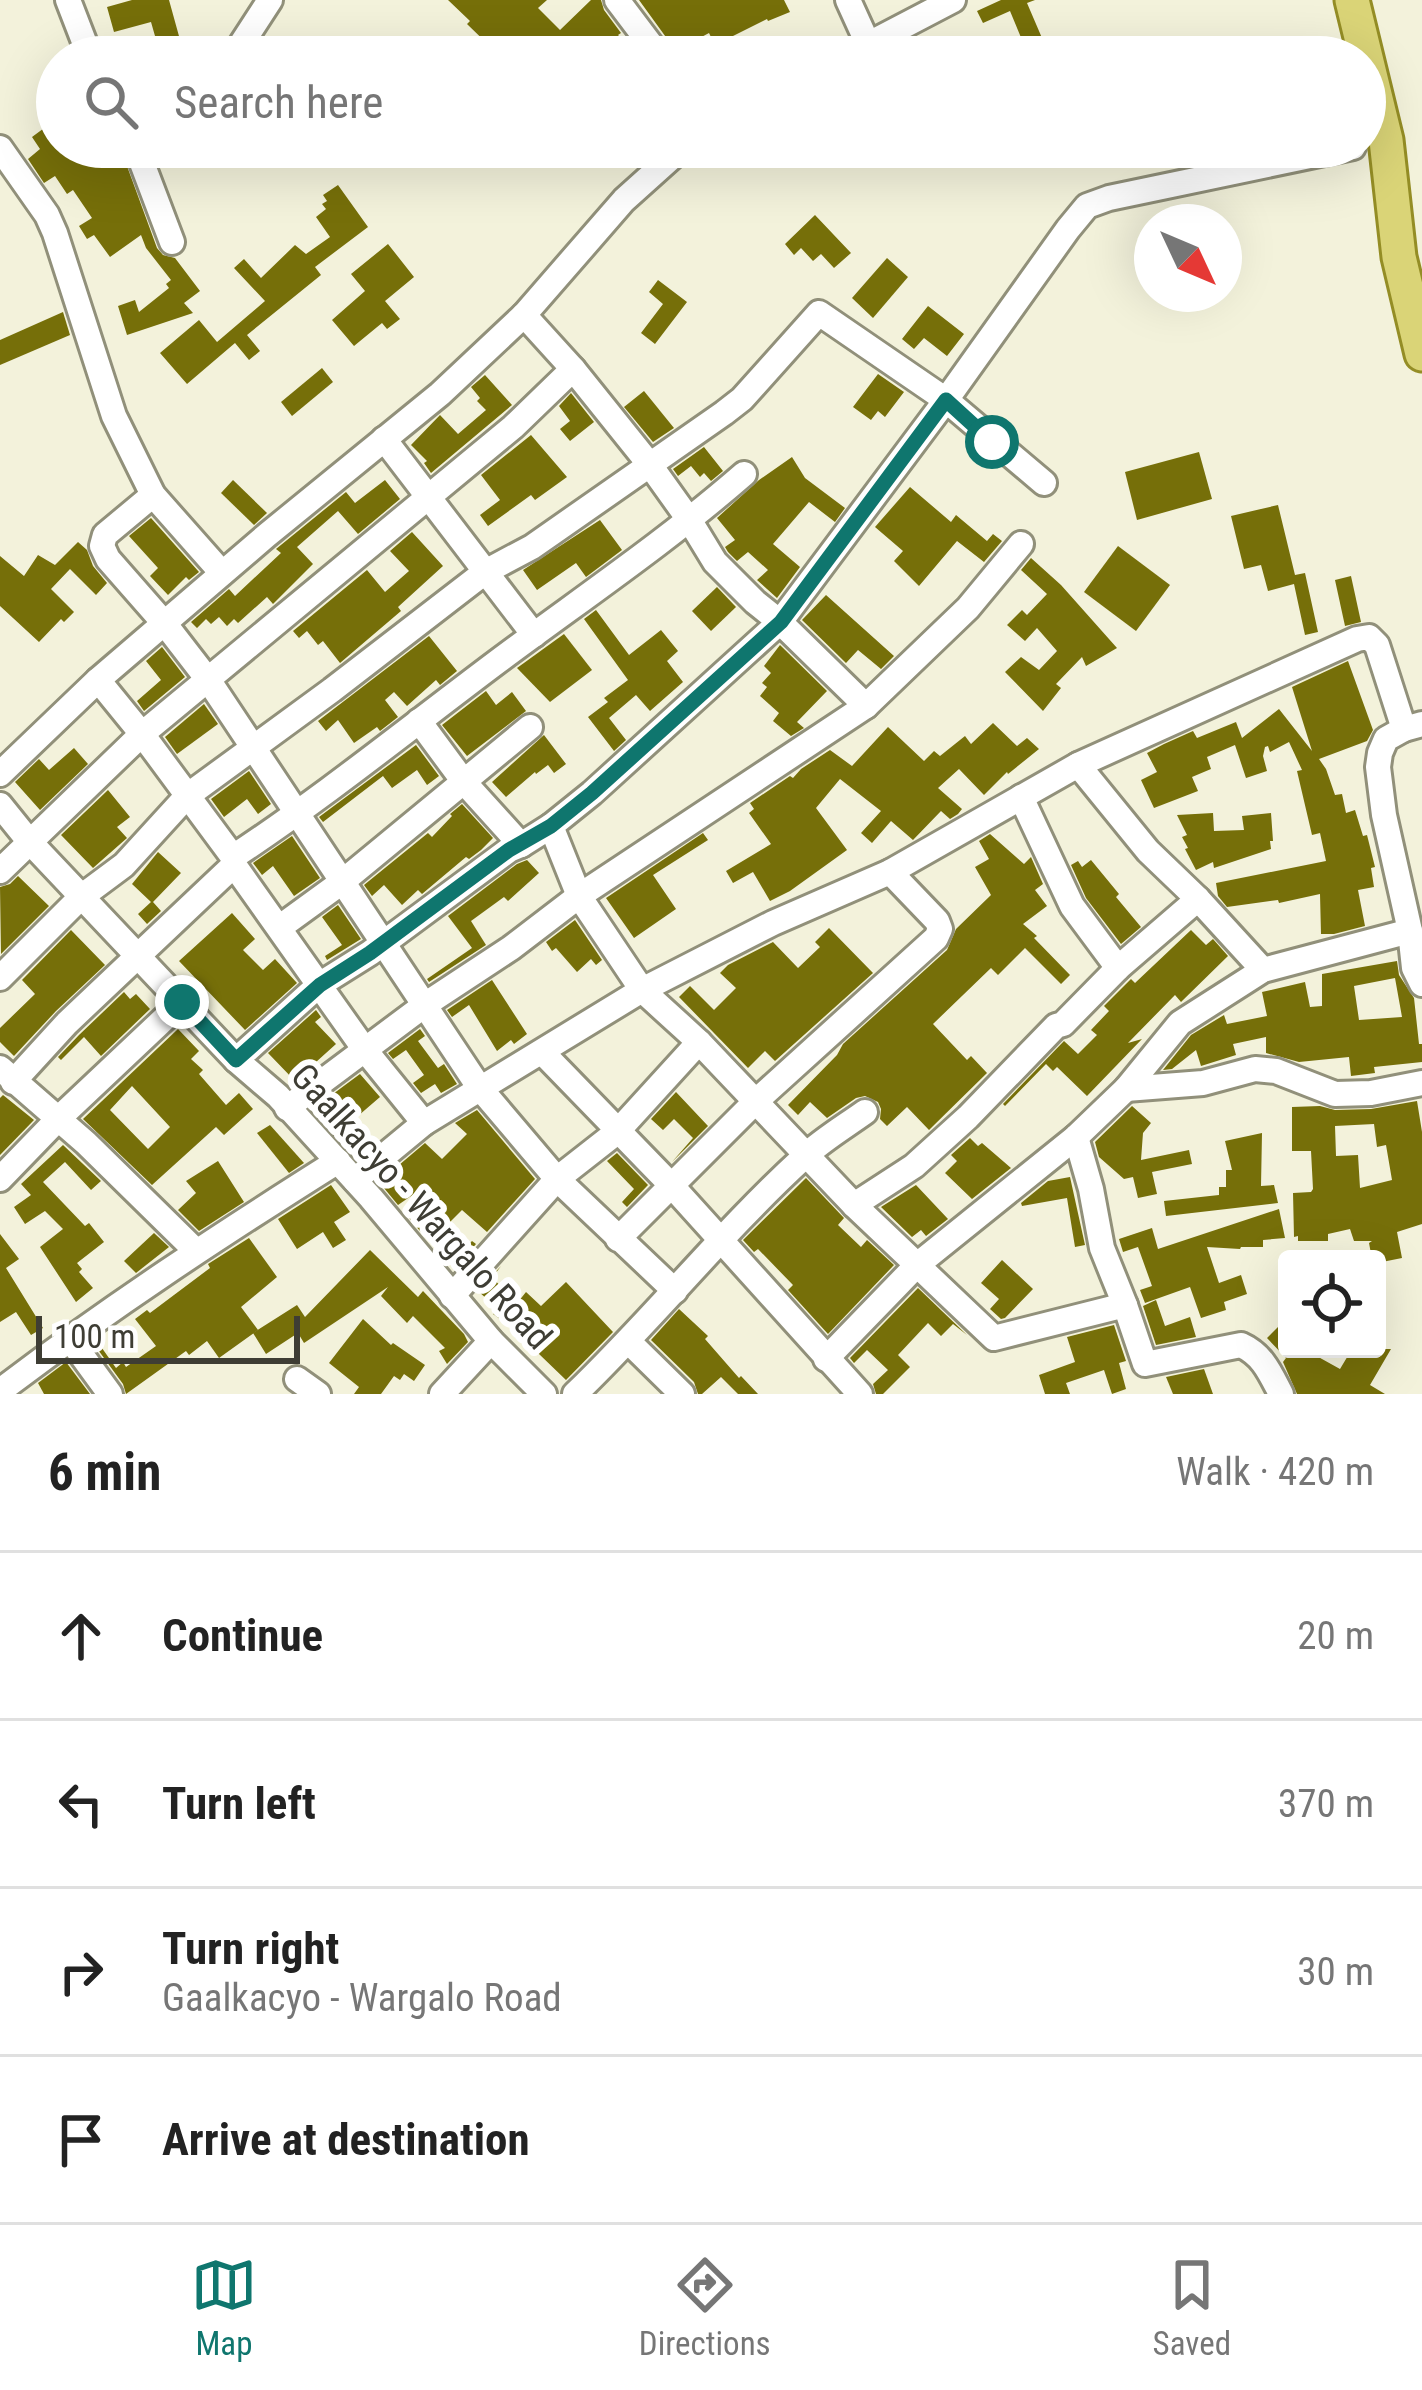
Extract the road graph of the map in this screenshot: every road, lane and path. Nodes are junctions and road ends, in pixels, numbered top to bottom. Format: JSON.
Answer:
{"nodes":[{"id":1,"x":68,"y":0,"type":"edge"},
{"id":2,"x":270,"y":0,"type":"edge"},
{"id":3,"x":617,"y":0,"type":"edge"},
{"id":4,"x":848,"y":0,"type":"edge"},
{"id":5,"x":953,"y":0,"type":"edge"},
{"id":6,"x":1352,"y":0,"type":"edge"},
{"id":7,"x":82,"y":36,"type":"edge"},
{"id":8,"x":247,"y":36,"type":"edge"},
{"id":9,"x":644,"y":36,"type":"edge"},
{"id":10,"x":864,"y":36,"type":"edge"},
{"id":11,"x":883,"y":36,"type":"edge"},
{"id":12,"x":1356,"y":36,"type":"edge"},
{"id":13,"x":0,"y":148,"type":"edge"},
{"id":14,"x":149,"y":168,"type":"edge"},
{"id":15,"x":660,"y":168,"type":"edge"},
{"id":16,"x":1253,"y":168,"type":"edge"},
{"id":17,"x":1377,"y":168,"type":"edge"},
{"id":18,"x":172,"y":242,"type":"dead end"},
{"id":19,"x":1411,"y":253,"type":"edge"},
{"id":20,"x":524,"y":315,"type":"junction"},
{"id":21,"x":1422,"y":354,"type":"edge"},
{"id":22,"x":573,"y":369,"type":"junction"},
{"id":23,"x":946,"y":400,"type":"junction"},
{"id":24,"x":384,"y":439,"type":"junction"},
{"id":25,"x":650,"y":465,"type":"junction"},
{"id":26,"x":744,"y":474,"type":"dead end"},
{"id":27,"x":1044,"y":483,"type":"dead end"},
{"id":28,"x":153,"y":495,"type":"junction"},
{"id":29,"x":428,"y":499,"type":"junction"},
{"id":30,"x":690,"y":521,"type":"junction"},
{"id":31,"x":1021,"y":544,"type":"dead end"},
{"id":32,"x":485,"y":572,"type":"junction"},
{"id":33,"x":222,"y":574,"type":"junction"},
{"id":34,"x":781,"y":622,"type":"junction"},
{"id":35,"x":165,"y":624,"type":"junction"},
{"id":36,"x":534,"y":635,"type":"junction"},
{"id":37,"x":98,"y":680,"type":"junction"},
{"id":38,"x":209,"y":681,"type":"junction"},
{"id":39,"x":866,"y":706,"type":"junction"},
{"id":40,"x":419,"y":721,"type":"junction"},
{"id":41,"x":1413,"y":726,"type":"edge"},
{"id":42,"x":530,"y":727,"type":"dead end"},
{"id":43,"x":142,"y":734,"type":"junction"},
{"id":44,"x":253,"y":747,"type":"junction"},
{"id":45,"x":1078,"y":765,"type":"junction"},
{"id":46,"x":0,"y":774,"type":"edge"},
{"id":47,"x":464,"y":782,"type":"junction"},
{"id":48,"x":187,"y":796,"type":"junction"},
{"id":49,"x":1021,"y":797,"type":"junction"},
{"id":50,"x":0,"y":805,"type":"edge"},
{"id":51,"x":296,"y":813,"type":"junction"},
{"id":52,"x":551,"y":826,"type":"junction"},
{"id":53,"x":29,"y":842,"type":"junction"},
{"id":54,"x":521,"y":845,"type":"junction"},
{"id":55,"x":233,"y":861,"type":"junction"},
{"id":56,"x":0,"y":871,"type":"edge"},
{"id":57,"x":890,"y":872,"type":"junction"},
{"id":58,"x":342,"y":882,"type":"junction"},
{"id":59,"x":579,"y":896,"type":"junction"},
{"id":60,"x":81,"y":897,"type":"junction"},
{"id":61,"x":1198,"y":898,"type":"junction"},
{"id":62,"x":278,"y":925,"type":"junction"},
{"id":63,"x":1410,"y":931,"type":"junction"},
{"id":64,"x":385,"y":941,"type":"junction"},
{"id":65,"x":140,"y":956,"type":"junction"},
{"id":66,"x":1118,"y":968,"type":"junction"},
{"id":67,"x":1263,"y":970,"type":"junction"},
{"id":68,"x":0,"y":978,"type":"edge"},
{"id":69,"x":1422,"y":984,"type":"edge"},
{"id":70,"x":320,"y":985,"type":"junction"},
{"id":71,"x":642,"y":990,"type":"junction"},
{"id":72,"x":182,"y":1002,"type":"junction"},
{"id":73,"x":426,"y":1004,"type":"junction"},
{"id":74,"x":699,"y":1042,"type":"junction"},
{"id":75,"x":365,"y":1050,"type":"junction"},
{"id":76,"x":543,"y":1053,"type":"junction"},
{"id":77,"x":236,"y":1060,"type":"junction"},
{"id":78,"x":7,"y":1075,"type":"edge"},
{"id":79,"x":1422,"y":1083,"type":"edge"},
{"id":80,"x":479,"y":1087,"type":"junction"},
{"id":81,"x":1126,"y":1089,"type":"junction"},
{"id":82,"x":755,"y":1102,"type":"junction"},
{"id":83,"x":287,"y":1108,"type":"junction"},
{"id":84,"x":865,"y":1112,"type":"dead end"},
{"id":85,"x":58,"y":1119,"type":"junction"},
{"id":86,"x":424,"y":1123,"type":"junction"},
{"id":87,"x":616,"y":1132,"type":"junction"},
{"id":88,"x":1076,"y":1137,"type":"junction"},
{"id":89,"x":807,"y":1154,"type":"junction"},
{"id":90,"x":346,"y":1170,"type":"junction"},
{"id":91,"x":0,"y":1179,"type":"edge"},
{"id":92,"x":557,"y":1179,"type":"junction"},
{"id":93,"x":672,"y":1186,"type":"junction"},
{"id":94,"x":854,"y":1204,"type":"junction"},
{"id":95,"x":618,"y":1239,"type":"junction"},
{"id":96,"x":719,"y":1241,"type":"junction"},
{"id":97,"x":196,"y":1251,"type":"junction"},
{"id":98,"x":917,"y":1265,"type":"junction"},
{"id":99,"x":675,"y":1291,"type":"junction"},
{"id":100,"x":452,"y":1296,"type":"junction"},
{"id":101,"x":1125,"y":1305,"type":"junction"},
{"id":102,"x":69,"y":1339,"type":"junction"},
{"id":103,"x":491,"y":1341,"type":"junction"},
{"id":104,"x":629,"y":1342,"type":"junction"},
{"id":105,"x":826,"y":1358,"type":"junction"},
{"id":106,"x":0,"y":1391,"type":"edge"},
{"id":107,"x":536,"y":1391,"type":"edge"},
{"id":108,"x":110,"y":1394,"type":"edge"},
{"id":109,"x":442,"y":1394,"type":"edge"},
{"id":110,"x":575,"y":1394,"type":"edge"},
{"id":111,"x":682,"y":1394,"type":"edge"},
{"id":112,"x":860,"y":1394,"type":"edge"},
{"id":113,"x":1281,"y":1394,"type":"edge"}],
"edges":[{"from":1,"to":7,"type":"street"},
{"from":2,"to":8,"type":"street"},
{"from":3,"to":9,"type":"street"},
{"from":4,"to":10,"type":"street"},
{"from":5,"to":11,"type":"street"},
{"from":6,"to":12,"type":"main road"},
{"from":13,"to":28,"type":"street"},
{"from":14,"to":18,"type":"street"},
{"from":15,"to":20,"type":"street"},
{"from":16,"to":23,"type":"street"},
{"from":17,"to":19,"type":"main road"},
{"from":19,"to":21,"type":"main road"},
{"from":20,"to":22,"type":"street"},
{"from":20,"to":24,"type":"street"},
{"from":22,"to":25,"type":"street"},
{"from":22,"to":29,"type":"street"},
{"from":23,"to":25,"type":"street"},
{"from":23,"to":27,"type":"street"},
{"from":23,"to":34,"type":"street"},
{"from":24,"to":29,"type":"street"},
{"from":24,"to":33,"type":"street"},
{"from":25,"to":30,"type":"street"},
{"from":25,"to":32,"type":"street"},
{"from":26,"to":30,"type":"street"},
{"from":28,"to":33,"type":"street"},
{"from":28,"to":35,"type":"street"},
{"from":29,"to":32,"type":"street"},
{"from":29,"to":38,"type":"street"},
{"from":30,"to":34,"type":"street"},
{"from":30,"to":36,"type":"street"},
{"from":31,"to":39,"type":"street"},
{"from":32,"to":36,"type":"street"},
{"from":32,"to":44,"type":"street"},
{"from":33,"to":35,"type":"street"},
{"from":34,"to":39,"type":"street"},
{"from":34,"to":52,"type":"street"},
{"from":35,"to":37,"type":"street"},
{"from":35,"to":38,"type":"street"},
{"from":36,"to":40,"type":"street"},
{"from":37,"to":43,"type":"street"},
{"from":37,"to":46,"type":"street"},
{"from":38,"to":43,"type":"street"},
{"from":38,"to":44,"type":"street"},
{"from":39,"to":59,"type":"street"},
{"from":40,"to":47,"type":"street"},
{"from":40,"to":51,"type":"street"},
{"from":41,"to":45,"type":"street"},
{"from":41,"to":63,"type":"street"},
{"from":42,"to":47,"type":"street"},
{"from":43,"to":48,"type":"street"},
{"from":43,"to":53,"type":"street"},
{"from":44,"to":48,"type":"street"},
{"from":44,"to":51,"type":"street"},
{"from":45,"to":49,"type":"street"},
{"from":45,"to":61,"type":"street"},
{"from":47,"to":54,"type":"street"},
{"from":47,"to":58,"type":"street"},
{"from":48,"to":55,"type":"street"},
{"from":48,"to":60,"type":"street"},
{"from":49,"to":57,"type":"street"},
{"from":49,"to":66,"type":"street"},
{"from":50,"to":53,"type":"street","name":"Gaalkacyo - Wargalo Road"},
{"from":51,"to":55,"type":"street"},
{"from":51,"to":58,"type":"street"},
{"from":52,"to":54,"type":"street"},
{"from":52,"to":59,"type":"street"},
{"from":53,"to":56,"type":"street"},
{"from":53,"to":60,"type":"street","name":"Gaalkacyo - Wargalo Road"},
{"from":54,"to":64,"type":"street"},
{"from":55,"to":62,"type":"street"},
{"from":55,"to":65,"type":"street"},
{"from":57,"to":71,"type":"street"},
{"from":57,"to":82,"type":"street"},
{"from":58,"to":62,"type":"street"},
{"from":58,"to":64,"type":"street"},
{"from":59,"to":71,"type":"street"},
{"from":59,"to":73,"type":"street"},
{"from":60,"to":65,"type":"street","name":"Gaalkacyo - Wargalo Road"},
{"from":60,"to":68,"type":"street"},
{"from":61,"to":66,"type":"street"},
{"from":61,"to":67,"type":"street"},
{"from":62,"to":70,"type":"street"},
{"from":63,"to":67,"type":"street"},
{"from":63,"to":69,"type":"street"},
{"from":64,"to":70,"type":"street"},
{"from":64,"to":73,"type":"street"},
{"from":65,"to":72,"type":"street","name":"Gaalkacyo - Wargalo Road"},
{"from":65,"to":78,"type":"street"},
{"from":66,"to":94,"type":"street"},
{"from":67,"to":81,"type":"street"},
{"from":70,"to":75,"type":"street"},
{"from":70,"to":77,"type":"street"},
{"from":71,"to":74,"type":"street"},
{"from":71,"to":76,"type":"street"},
{"from":72,"to":77,"type":"street","name":"Gaalkacyo - Wargalo Road"},
{"from":72,"to":85,"type":"street"},
{"from":73,"to":75,"type":"street"},
{"from":73,"to":80,"type":"street"},
{"from":74,"to":82,"type":"street"},
{"from":74,"to":87,"type":"street"},
{"from":75,"to":83,"type":"street"},
{"from":75,"to":86,"type":"street"},
{"from":76,"to":80,"type":"street"},
{"from":76,"to":87,"type":"street"},
{"from":77,"to":83,"type":"street","name":"Gaalkacyo - Wargalo Road"},
{"from":78,"to":85,"type":"street"},
{"from":79,"to":81,"type":"street"},
{"from":80,"to":86,"type":"street"},
{"from":80,"to":92,"type":"street"},
{"from":81,"to":88,"type":"street"},
{"from":82,"to":89,"type":"street"},
{"from":82,"to":93,"type":"street"},
{"from":83,"to":90,"type":"street","name":"Gaalkacyo - Wargalo Road"},
{"from":84,"to":89,"type":"street"},
{"from":85,"to":91,"type":"street"},
{"from":85,"to":97,"type":"street"},
{"from":86,"to":90,"type":"street"},
{"from":87,"to":92,"type":"street"},
{"from":87,"to":93,"type":"street"},
{"from":88,"to":98,"type":"street"},
{"from":88,"to":101,"type":"street"},
{"from":89,"to":94,"type":"street"},
{"from":89,"to":96,"type":"street"},
{"from":90,"to":97,"type":"street"},
{"from":90,"to":100,"type":"street","name":"Gaalkacyo - Wargalo Road"},
{"from":92,"to":95,"type":"street"},
{"from":92,"to":100,"type":"street"},
{"from":93,"to":95,"type":"street"},
{"from":93,"to":96,"type":"street"},
{"from":94,"to":98,"type":"street"},
{"from":95,"to":99,"type":"street"},
{"from":96,"to":99,"type":"street"},
{"from":96,"to":105,"type":"street"},
{"from":97,"to":102,"type":"street"},
{"from":98,"to":101,"type":"street"},
{"from":98,"to":105,"type":"street"},
{"from":99,"to":104,"type":"street"},
{"from":100,"to":103,"type":"street","name":"Gaalkacyo - Wargalo Road"},
{"from":101,"to":113,"type":"street"},
{"from":102,"to":106,"type":"street"},
{"from":102,"to":108,"type":"street"},
{"from":103,"to":107,"type":"street","name":"Gaalkacyo - Wargalo Road"},
{"from":103,"to":109,"type":"street"},
{"from":104,"to":110,"type":"street"},
{"from":104,"to":111,"type":"street"},
{"from":105,"to":112,"type":"street"}]}
